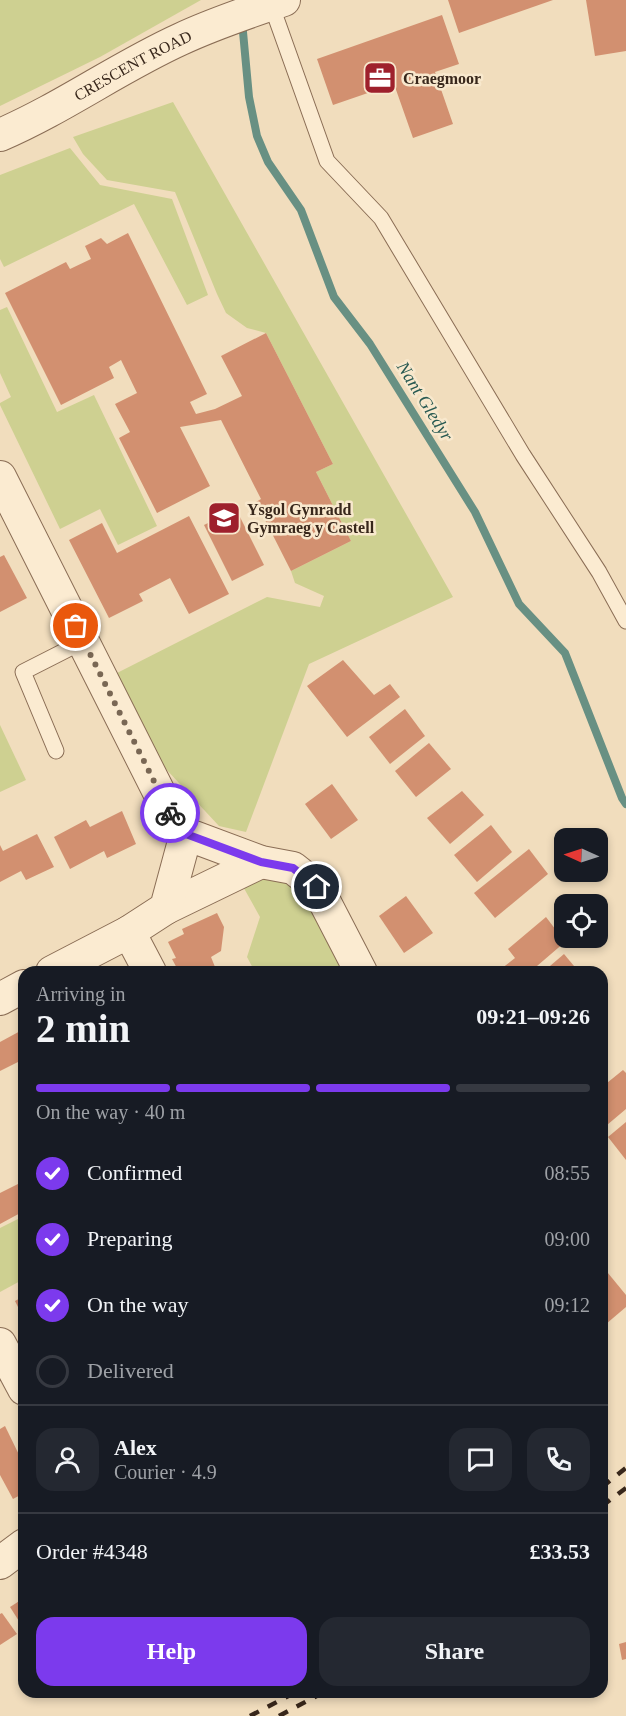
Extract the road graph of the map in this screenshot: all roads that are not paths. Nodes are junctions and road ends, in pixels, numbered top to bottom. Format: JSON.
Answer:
{"nodes":[{"id":1,"x":270,"y":4,"type":"edge"},
{"id":2,"x":0,"y":135,"type":"edge"},
{"id":3,"x":0,"y":477,"type":"edge"},
{"id":4,"x":626,"y":621,"type":"edge"},
{"id":5,"x":84,"y":641,"type":"junction"},
{"id":6,"x":56,"y":751,"type":"dead end"},
{"id":7,"x":186,"y":834,"type":"junction"},
{"id":8,"x":261,"y":862,"type":"junction"},
{"id":9,"x":166,"y":908,"type":"junction"},
{"id":10,"x":129,"y":932,"type":"junction"},
{"id":11,"x":64,"y":966,"type":"edge"},
{"id":12,"x":147,"y":966,"type":"edge"},
{"id":13,"x":358,"y":966,"type":"edge"},
{"id":14,"x":18,"y":989,"type":"edge"},
{"id":15,"x":0,"y":999,"type":"edge"},
{"id":16,"x":0,"y":1344,"type":"edge"},
{"id":17,"x":18,"y":1378,"type":"edge"},
{"id":18,"x":18,"y":1550,"type":"edge"},
{"id":19,"x":0,"y":1563,"type":"edge"}],
"edges":[{"from":1,"to":2,"type":"street","name":"CRESCENT ROAD"},
{"from":1,"to":4,"type":"lane"},
{"from":3,"to":5,"type":"street"},
{"from":5,"to":6,"type":"lane"},
{"from":5,"to":7,"type":"street"},
{"from":7,"to":8,"type":"street"},
{"from":7,"to":9,"type":"street"},
{"from":8,"to":9,"type":"street"},
{"from":8,"to":13,"type":"street"},
{"from":9,"to":10,"type":"street"},
{"from":10,"to":11,"type":"street"},
{"from":10,"to":12,"type":"street"},
{"from":14,"to":15,"type":"street"},
{"from":16,"to":17,"type":"street"},
{"from":18,"to":19,"type":"street"}]}
